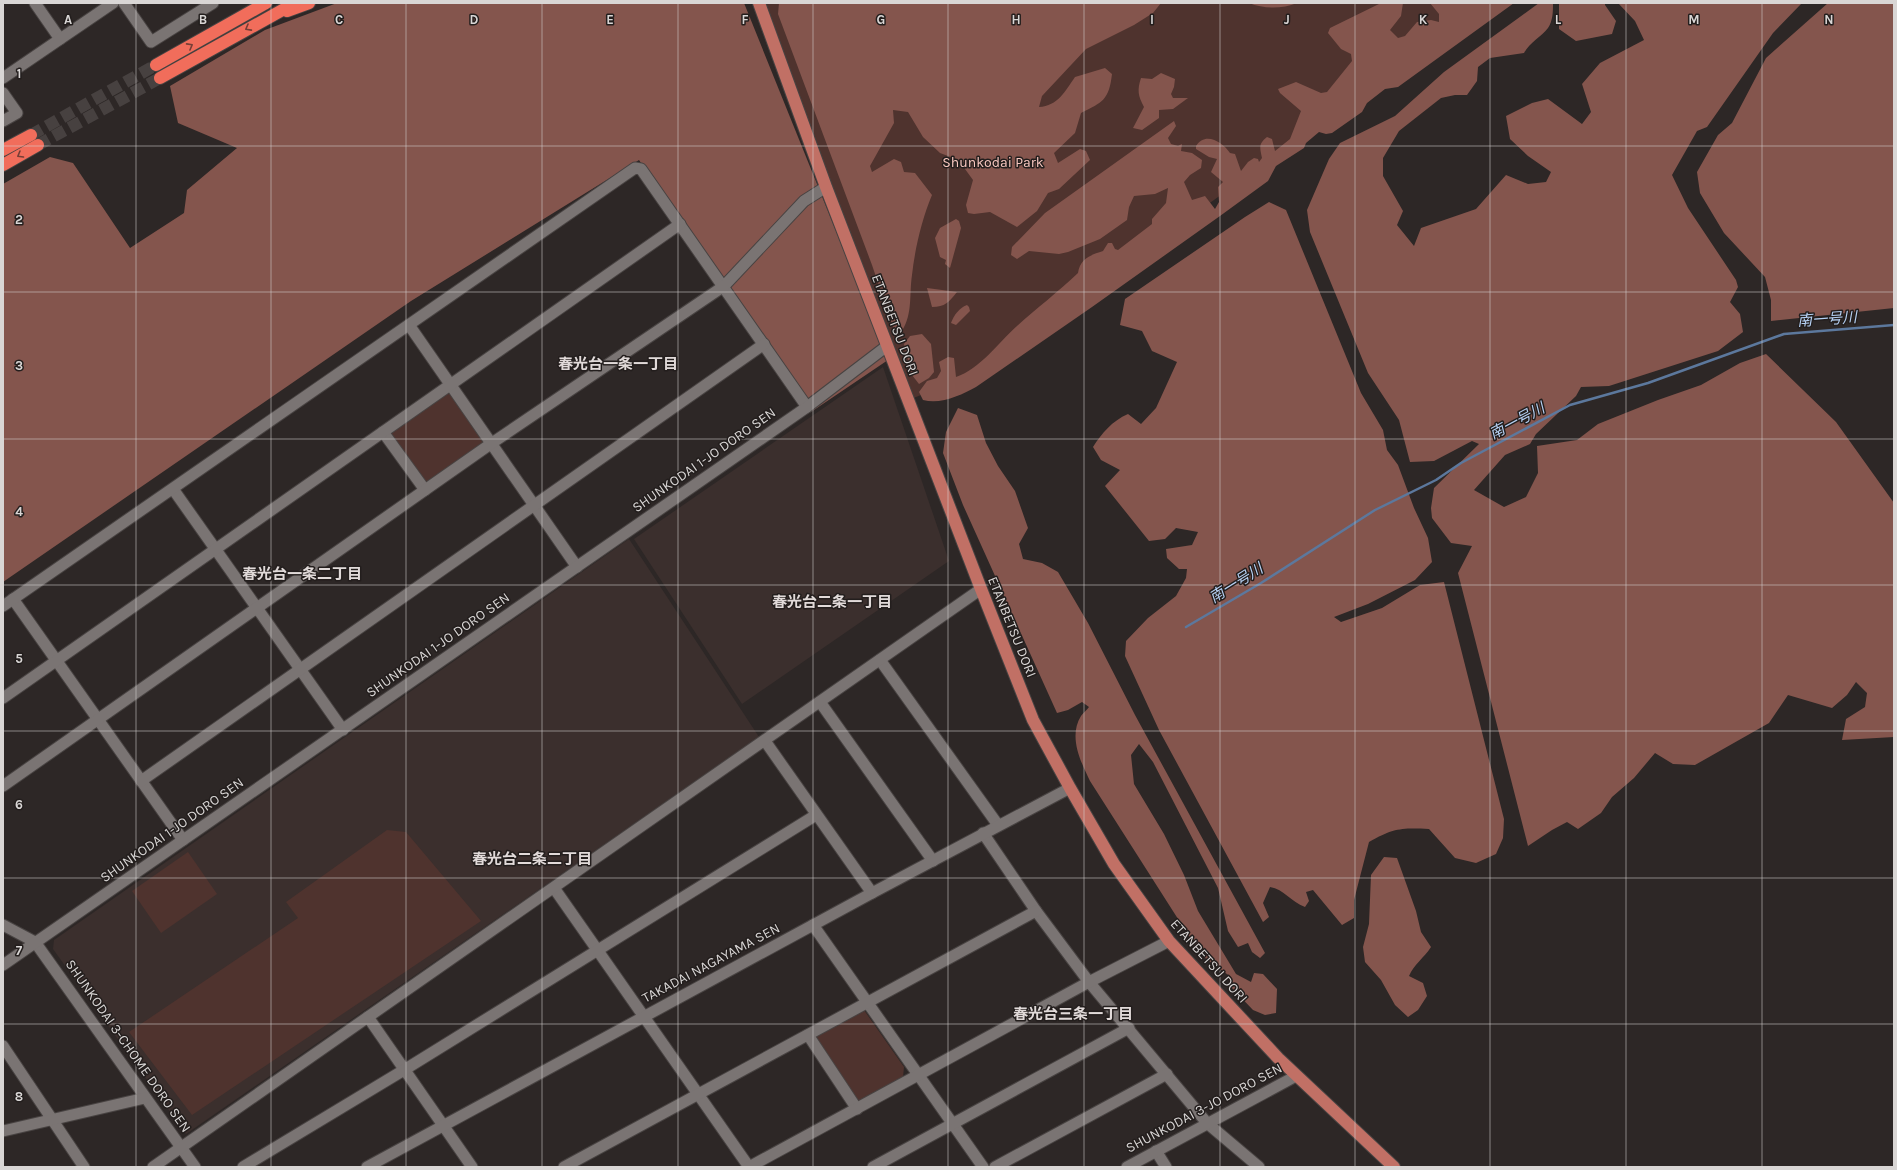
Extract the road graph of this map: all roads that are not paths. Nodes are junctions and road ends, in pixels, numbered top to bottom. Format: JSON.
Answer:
{"nodes":[{"id":1,"x":35,"y":3,"type":"edge"},
{"id":2,"x":113,"y":3,"type":"edge"},
{"id":3,"x":124,"y":3,"type":"edge"},
{"id":4,"x":213,"y":3,"type":"edge"},
{"id":5,"x":261,"y":3,"type":"edge"},
{"id":6,"x":266,"y":3,"type":"edge"},
{"id":7,"x":295,"y":3,"type":"edge"},
{"id":8,"x":309,"y":3,"type":"edge"},
{"id":9,"x":759,"y":3,"type":"edge"},
{"id":10,"x":247,"y":14,"type":"junction"},
{"id":11,"x":264,"y":20,"type":"junction"},
{"id":12,"x":60,"y":39,"type":"junction"},
{"id":13,"x":156,"y":65,"type":"tunnel mouth"},
{"id":14,"x":3,"y":78,"type":"edge"},
{"id":15,"x":160,"y":78,"type":"tunnel mouth"},
{"id":16,"x":3,"y":93,"type":"edge"},
{"id":17,"x":3,"y":122,"type":"edge"},
{"id":18,"x":3,"y":150,"type":"edge"},
{"id":19,"x":3,"y":165,"type":"edge"},
{"id":20,"x":826,"y":187,"type":"junction"},
{"id":21,"x":680,"y":224,"type":"junction"},
{"id":22,"x":724,"y":286,"type":"junction"},
{"id":23,"x":409,"y":325,"type":"junction"},
{"id":24,"x":764,"y":344,"type":"junction"},
{"id":25,"x":887,"y":346,"type":"junction"},
{"id":26,"x":451,"y":385,"type":"junction"},
{"id":27,"x":807,"y":407,"type":"junction"},
{"id":28,"x":383,"y":432,"type":"junction"},
{"id":29,"x":492,"y":443,"type":"junction"},
{"id":30,"x":173,"y":489,"type":"junction"},
{"id":31,"x":425,"y":490,"type":"junction"},
{"id":32,"x":534,"y":505,"type":"junction"},
{"id":33,"x":216,"y":548,"type":"junction"},
{"id":34,"x":577,"y":567,"type":"junction"},
{"id":35,"x":981,"y":589,"type":"junction"},
{"id":36,"x":13,"y":599,"type":"junction"},
{"id":37,"x":3,"y":606,"type":"edge"},
{"id":38,"x":257,"y":608,"type":"junction"},
{"id":39,"x":57,"y":660,"type":"junction"},
{"id":40,"x":880,"y":660,"type":"junction"},
{"id":41,"x":300,"y":670,"type":"junction"},
{"id":42,"x":3,"y":698,"type":"edge"},
{"id":43,"x":820,"y":702,"type":"junction"},
{"id":44,"x":98,"y":719,"type":"junction"},
{"id":45,"x":343,"y":730,"type":"junction"},
{"id":46,"x":765,"y":741,"type":"junction"},
{"id":47,"x":141,"y":781,"type":"junction"},
{"id":48,"x":3,"y":786,"type":"edge"},
{"id":49,"x":1070,"y":788,"type":"junction"},
{"id":50,"x":816,"y":815,"type":"junction"},
{"id":51,"x":998,"y":826,"type":"junction"},
{"id":52,"x":983,"y":833,"type":"junction"},
{"id":53,"x":183,"y":840,"type":"junction"},
{"id":54,"x":933,"y":860,"type":"junction"},
{"id":55,"x":554,"y":888,"type":"junction"},
{"id":56,"x":872,"y":893,"type":"junction"},
{"id":57,"x":1036,"y":912,"type":"junction"},
{"id":58,"x":3,"y":925,"type":"edge"},
{"id":59,"x":814,"y":925,"type":"junction"},
{"id":60,"x":1169,"y":941,"type":"junction"},
{"id":61,"x":35,"y":942,"type":"junction"},
{"id":62,"x":597,"y":950,"type":"junction"},
{"id":63,"x":3,"y":965,"type":"edge"},
{"id":64,"x":1089,"y":982,"type":"junction"},
{"id":65,"x":867,"y":1002,"type":"junction"},
{"id":66,"x":368,"y":1017,"type":"junction"},
{"id":67,"x":643,"y":1017,"type":"junction"},
{"id":68,"x":1129,"y":1028,"type":"junction"},
{"id":69,"x":808,"y":1035,"type":"junction"},
{"id":70,"x":3,"y":1046,"type":"edge"},
{"id":71,"x":404,"y":1070,"type":"junction"},
{"id":72,"x":1167,"y":1074,"type":"junction"},
{"id":73,"x":918,"y":1076,"type":"junction"},
{"id":74,"x":1296,"y":1076,"type":"junction"},
{"id":75,"x":698,"y":1094,"type":"junction"},
{"id":76,"x":145,"y":1098,"type":"junction"},
{"id":77,"x":857,"y":1109,"type":"junction"},
{"id":78,"x":53,"y":1120,"type":"junction"},
{"id":79,"x":1207,"y":1123,"type":"junction"},
{"id":80,"x":952,"y":1124,"type":"junction"},
{"id":81,"x":443,"y":1127,"type":"junction"},
{"id":82,"x":3,"y":1131,"type":"edge"},
{"id":83,"x":181,"y":1147,"type":"junction"},
{"id":84,"x":1156,"y":1151,"type":"junction"},
{"id":85,"x":84,"y":1167,"type":"edge"},
{"id":86,"x":153,"y":1167,"type":"edge"},
{"id":87,"x":195,"y":1167,"type":"edge"},
{"id":88,"x":243,"y":1167,"type":"edge"},
{"id":89,"x":368,"y":1167,"type":"edge"},
{"id":90,"x":472,"y":1167,"type":"edge"},
{"id":91,"x":564,"y":1167,"type":"edge"},
{"id":92,"x":749,"y":1167,"type":"edge"},
{"id":93,"x":873,"y":1167,"type":"edge"},
{"id":94,"x":982,"y":1167,"type":"edge"},
{"id":95,"x":995,"y":1167,"type":"edge"},
{"id":96,"x":1127,"y":1167,"type":"edge"},
{"id":97,"x":1166,"y":1167,"type":"edge"},
{"id":98,"x":1259,"y":1167,"type":"edge"},
{"id":99,"x":1394,"y":1167,"type":"edge"}],
"edges":[{"from":1,"to":12,"type":"street"},
{"from":2,"to":12,"type":"street"},
{"from":3,"to":4,"type":"street"},
{"from":5,"to":10,"type":"highway"},
{"from":6,"to":10,"type":"highway"},
{"from":7,"to":11,"type":"highway"},
{"from":8,"to":11,"type":"highway"},
{"from":9,"to":20,"type":"main road","name":"ETANBETSU DORI"},
{"from":13,"to":10,"type":"highway","one_way":true},
{"from":11,"to":15,"type":"highway","one_way":true},
{"from":12,"to":14,"type":"street"},
{"from":16,"to":17,"type":"street"},
{"from":18,"to":19,"type":"highway","one_way":true},
{"from":20,"to":22,"type":"street"},
{"from":20,"to":25,"type":"main road","name":"ETANBETSU DORI"},
{"from":21,"to":22,"type":"street"},
{"from":21,"to":23,"type":"street"},
{"from":21,"to":26,"type":"street"},
{"from":22,"to":24,"type":"street"},
{"from":22,"to":29,"type":"street"},
{"from":23,"to":26,"type":"street"},
{"from":23,"to":30,"type":"street"},
{"from":24,"to":27,"type":"street"},
{"from":24,"to":32,"type":"street"},
{"from":25,"to":27,"type":"street","name":"SHUNKODAI 1-JO DORO SEN"},
{"from":25,"to":35,"type":"main road","name":"ETANBETSU DORI"},
{"from":26,"to":28,"type":"street"},
{"from":26,"to":29,"type":"street"},
{"from":27,"to":34,"type":"street","name":"SHUNKODAI 1-JO DORO SEN"},
{"from":28,"to":31,"type":"street"},
{"from":28,"to":33,"type":"street"},
{"from":29,"to":31,"type":"street"},
{"from":29,"to":32,"type":"street"},
{"from":30,"to":33,"type":"street"},
{"from":30,"to":36,"type":"street"},
{"from":31,"to":38,"type":"street"},
{"from":32,"to":34,"type":"street"},
{"from":32,"to":41,"type":"street"},
{"from":33,"to":38,"type":"street"},
{"from":33,"to":39,"type":"street"},
{"from":34,"to":45,"type":"street","name":"SHUNKODAI 1-JO DORO SEN"},
{"from":35,"to":40,"type":"street"},
{"from":35,"to":49,"type":"main road","name":"ETANBETSU DORI"},
{"from":36,"to":37,"type":"street"},
{"from":36,"to":39,"type":"street"},
{"from":38,"to":41,"type":"street"},
{"from":38,"to":44,"type":"street"},
{"from":39,"to":42,"type":"street"},
{"from":39,"to":44,"type":"street"},
{"from":40,"to":43,"type":"street"},
{"from":40,"to":51,"type":"street"},
{"from":41,"to":45,"type":"street"},
{"from":41,"to":47,"type":"street"},
{"from":43,"to":46,"type":"street"},
{"from":43,"to":54,"type":"street"},
{"from":44,"to":47,"type":"street"},
{"from":44,"to":48,"type":"street"},
{"from":45,"to":53,"type":"street","name":"SHUNKODAI 1-JO DORO SEN"},
{"from":46,"to":50,"type":"street"},
{"from":46,"to":55,"type":"street"},
{"from":47,"to":53,"type":"street"},
{"from":49,"to":51,"type":"street","name":"TAKADAI NAGAYAMA SEN"},
{"from":49,"to":60,"type":"main road","name":"ETANBETSU DORI"},
{"from":50,"to":56,"type":"street"},
{"from":50,"to":62,"type":"street"},
{"from":51,"to":52,"type":"street","name":"TAKADAI NAGAYAMA SEN"},
{"from":52,"to":54,"type":"street","name":"TAKADAI NAGAYAMA SEN"},
{"from":52,"to":57,"type":"street"},
{"from":53,"to":61,"type":"street","name":"SHUNKODAI 1-JO DORO SEN"},
{"from":54,"to":56,"type":"street","name":"TAKADAI NAGAYAMA SEN"},
{"from":55,"to":62,"type":"street"},
{"from":55,"to":66,"type":"street"},
{"from":56,"to":59,"type":"street","name":"TAKADAI NAGAYAMA SEN"},
{"from":57,"to":64,"type":"street"},
{"from":57,"to":65,"type":"street"},
{"from":58,"to":61,"type":"street"},
{"from":59,"to":65,"type":"street"},
{"from":59,"to":67,"type":"street","name":"TAKADAI NAGAYAMA SEN"},
{"from":60,"to":64,"type":"street"},
{"from":60,"to":74,"type":"main road","name":"ETANBETSU DORI"},
{"from":61,"to":63,"type":"street","name":"SHUNKODAI 1-JO DORO SEN"},
{"from":61,"to":76,"type":"street","name":"SHUNKODAI 3-CHOME DORO SEN"},
{"from":62,"to":67,"type":"street"},
{"from":62,"to":71,"type":"street"},
{"from":64,"to":68,"type":"street"},
{"from":64,"to":73,"type":"street"},
{"from":65,"to":69,"type":"street"},
{"from":65,"to":73,"type":"street"},
{"from":66,"to":71,"type":"street"},
{"from":66,"to":83,"type":"street"},
{"from":67,"to":75,"type":"street"},
{"from":67,"to":81,"type":"street","name":"TAKADAI NAGAYAMA SEN"},
{"from":68,"to":72,"type":"street"},
{"from":68,"to":80,"type":"street"},
{"from":69,"to":75,"type":"street"},
{"from":69,"to":77,"type":"street"},
{"from":70,"to":78,"type":"street"},
{"from":71,"to":81,"type":"street"},
{"from":71,"to":88,"type":"street"},
{"from":72,"to":79,"type":"street"},
{"from":72,"to":95,"type":"street"},
{"from":73,"to":77,"type":"street"},
{"from":73,"to":80,"type":"street"},
{"from":74,"to":79,"type":"street","name":"SHUNKODAI 3-JO DORO SEN"},
{"from":74,"to":99,"type":"main road","name":"ETANBETSU DORI"},
{"from":75,"to":91,"type":"street"},
{"from":75,"to":92,"type":"street"},
{"from":76,"to":78,"type":"street"},
{"from":76,"to":83,"type":"street","name":"SHUNKODAI 3-CHOME DORO SEN"},
{"from":77,"to":92,"type":"street"},
{"from":78,"to":82,"type":"street"},
{"from":78,"to":85,"type":"street"},
{"from":79,"to":84,"type":"street","name":"SHUNKODAI 3-JO DORO SEN"},
{"from":79,"to":98,"type":"street"},
{"from":80,"to":93,"type":"street"},
{"from":80,"to":94,"type":"street"},
{"from":81,"to":89,"type":"street","name":"TAKADAI NAGAYAMA SEN"},
{"from":81,"to":90,"type":"street"},
{"from":83,"to":86,"type":"street"},
{"from":83,"to":87,"type":"street","name":"SHUNKODAI 3-CHOME DORO SEN"},
{"from":84,"to":96,"type":"street","name":"SHUNKODAI 3-JO DORO SEN"},
{"from":84,"to":97,"type":"street"}]}
